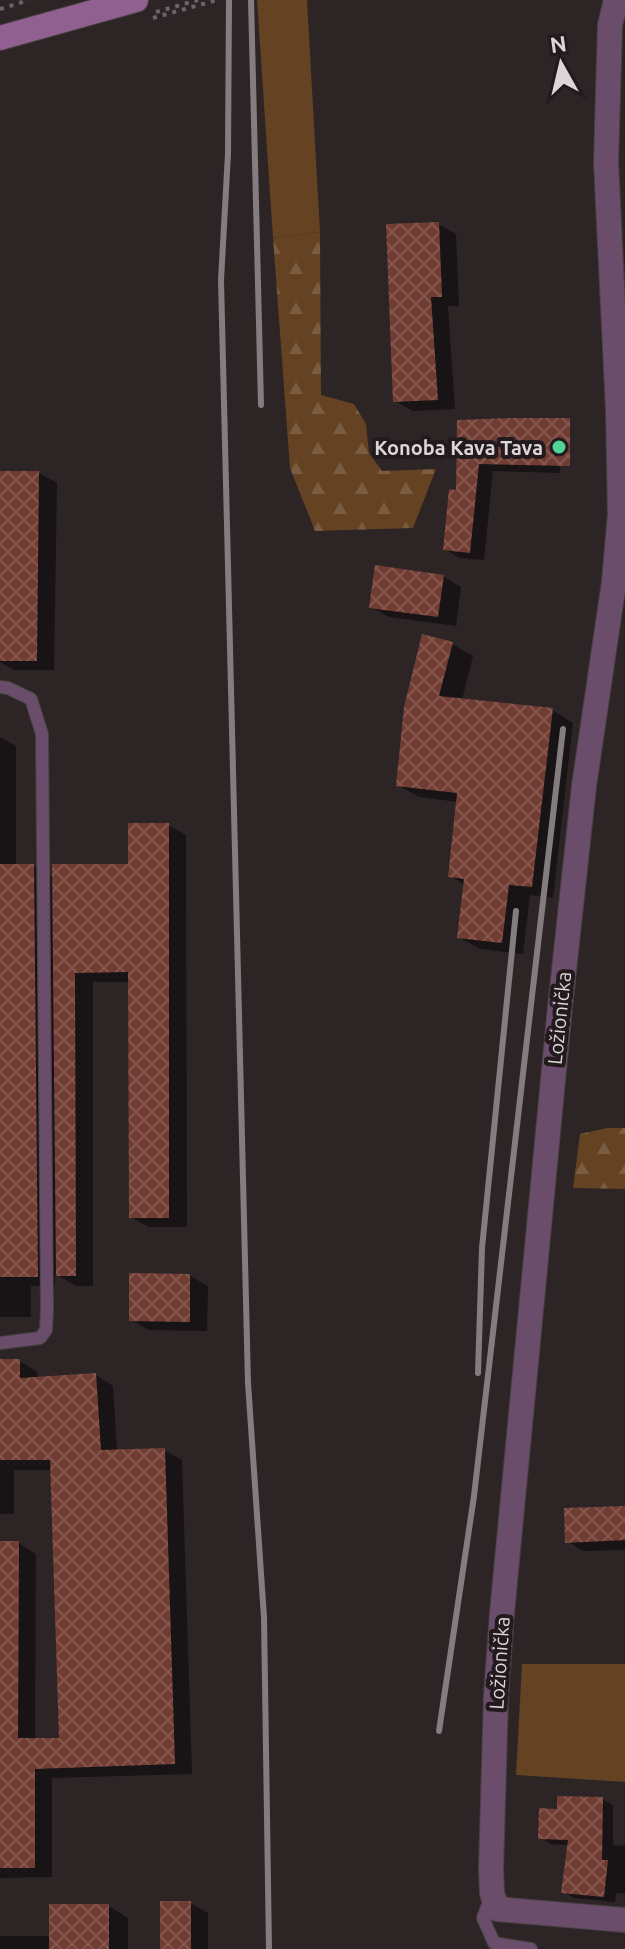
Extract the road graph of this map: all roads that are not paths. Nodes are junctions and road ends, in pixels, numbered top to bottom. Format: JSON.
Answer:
{"nodes":[{"id":1,"x":136,"y":0,"type":"edge"},
{"id":2,"x":616,"y":0,"type":"edge"},
{"id":3,"x":0,"y":38,"type":"edge"},
{"id":4,"x":0,"y":687,"type":"edge"},
{"id":5,"x":0,"y":1343,"type":"edge"},
{"id":6,"x":492,"y":1893,"type":"junction"},
{"id":7,"x":625,"y":1920,"type":"edge"},
{"id":8,"x":531,"y":1949,"type":"edge"}],
"edges":[{"from":1,"to":3,"type":"street"},
{"from":2,"to":6,"type":"street","name":"Ložionička"},
{"from":4,"to":5,"type":"lane"},
{"from":6,"to":7,"type":"street"},
{"from":6,"to":8,"type":"lane"}]}
